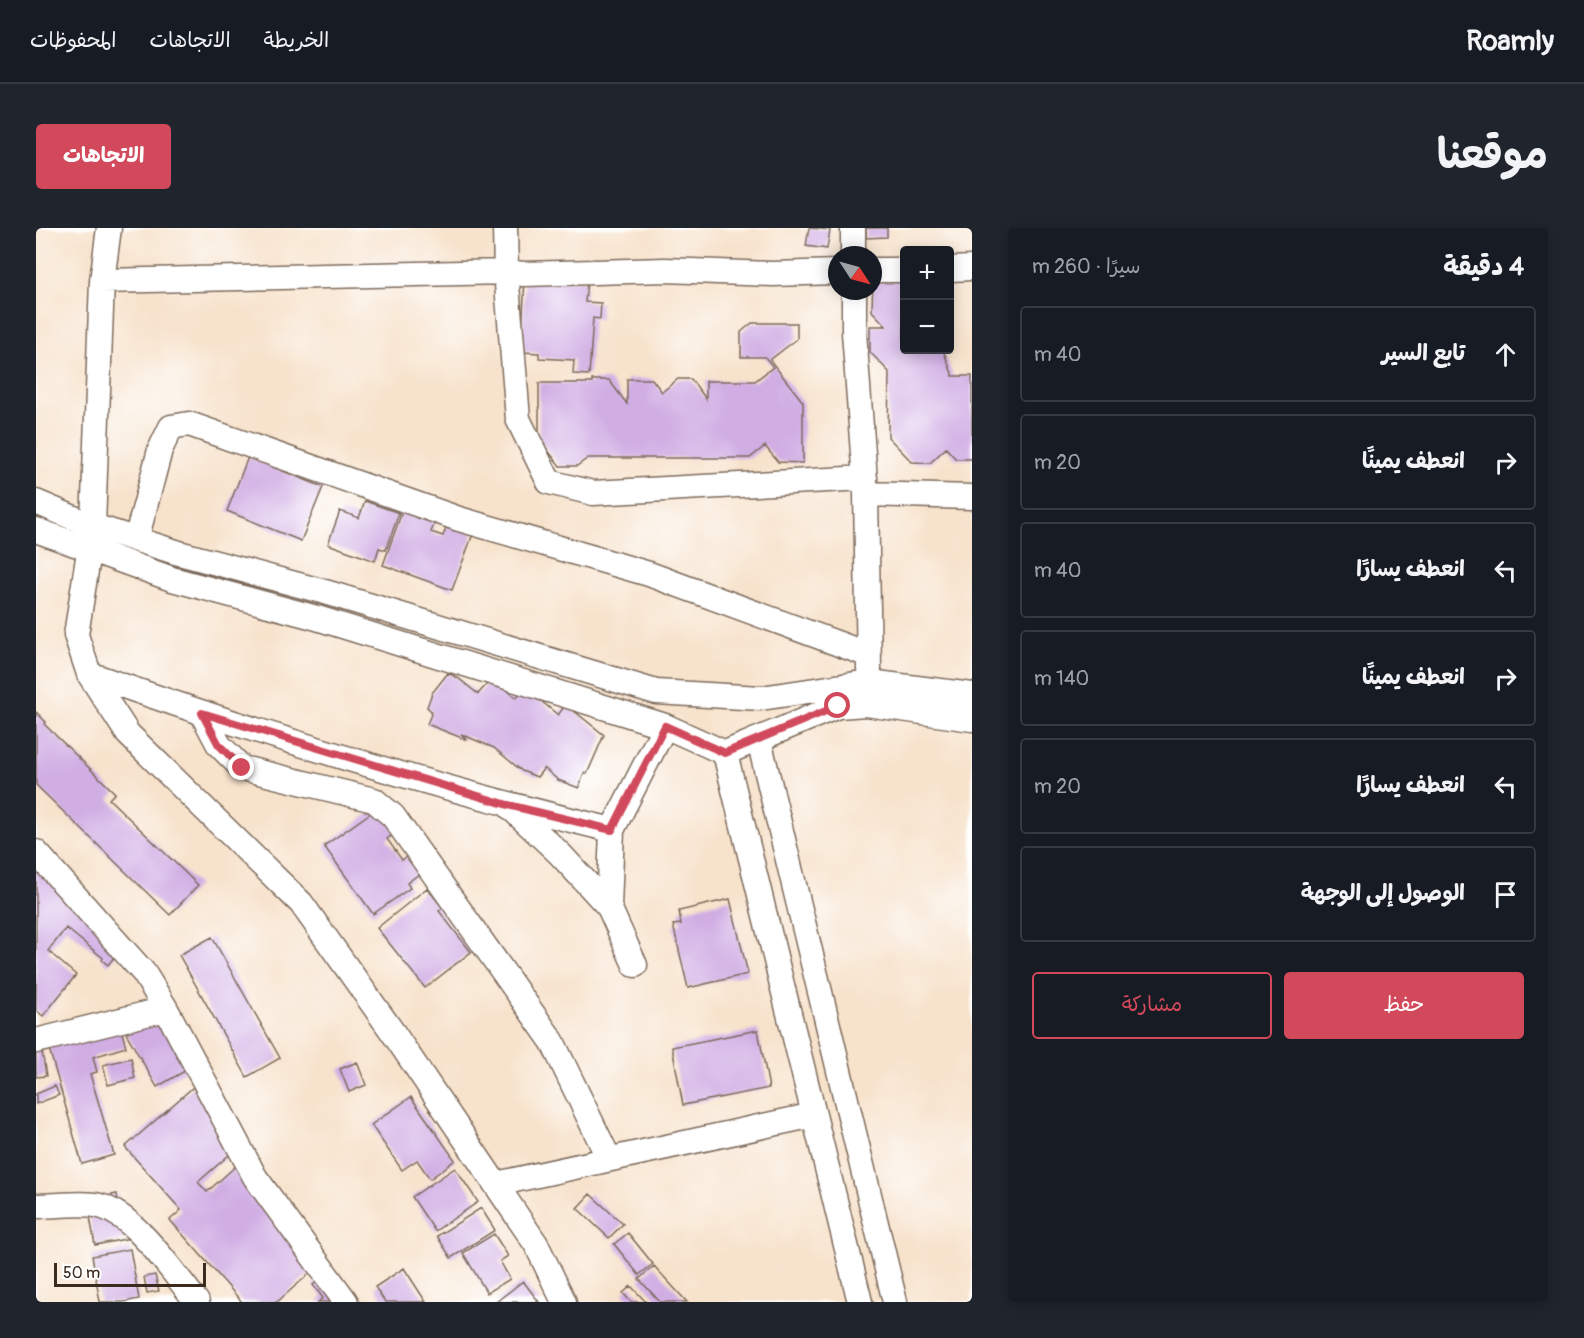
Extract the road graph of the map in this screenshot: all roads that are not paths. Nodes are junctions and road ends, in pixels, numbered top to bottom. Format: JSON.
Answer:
{"nodes":[{"id":1,"x":109,"y":228,"type":"edge"},
{"id":2,"x":505,"y":228,"type":"edge"},
{"id":3,"x":853,"y":228,"type":"edge"},
{"id":4,"x":853,"y":246,"type":"edge"},
{"id":5,"x":972,"y":268,"type":"edge"},
{"id":6,"x":954,"y":269,"type":"edge"},
{"id":7,"x":882,"y":270,"type":"edge"},
{"id":8,"x":900,"y":270,"type":"edge"},
{"id":9,"x":506,"y":272,"type":"junction"},
{"id":10,"x":828,"y":272,"type":"edge"},
{"id":11,"x":102,"y":280,"type":"junction"},
{"id":12,"x":854,"y":300,"type":"edge"},
{"id":13,"x":865,"y":486,"type":"junction"},
{"id":14,"x":972,"y":497,"type":"edge"},
{"id":15,"x":36,"y":502,"type":"edge"},
{"id":16,"x":93,"y":526,"type":"junction"},
{"id":17,"x":36,"y":530,"type":"edge"},
{"id":18,"x":136,"y":540,"type":"junction"},
{"id":19,"x":90,"y":550,"type":"junction"},
{"id":20,"x":869,"y":655,"type":"junction"},
{"id":21,"x":89,"y":674,"type":"junction"},
{"id":22,"x":868,"y":693,"type":"junction"},
{"id":23,"x":972,"y":695,"type":"edge"},
{"id":24,"x":202,"y":713,"type":"junction"},
{"id":25,"x":972,"y":718,"type":"edge"},
{"id":26,"x":665,"y":726,"type":"junction"},
{"id":27,"x":759,"y":740,"type":"junction"},
{"id":28,"x":725,"y":753,"type":"junction"},
{"id":29,"x":508,"y":805,"type":"junction"},
{"id":30,"x":612,"y":830,"type":"junction"},
{"id":31,"x":36,"y":852,"type":"edge"},
{"id":32,"x":609,"y":907,"type":"junction"},
{"id":33,"x":635,"y":965,"type":"dead end"},
{"id":34,"x":166,"y":1009,"type":"junction"},
{"id":35,"x":36,"y":1041,"type":"edge"},
{"id":36,"x":814,"y":1115,"type":"junction"},
{"id":37,"x":609,"y":1159,"type":"junction"},
{"id":38,"x":496,"y":1184,"type":"junction"},
{"id":39,"x":36,"y":1206,"type":"edge"},
{"id":40,"x":197,"y":1302,"type":"edge"},
{"id":41,"x":346,"y":1302,"type":"edge"},
{"id":42,"x":564,"y":1302,"type":"edge"},
{"id":43,"x":860,"y":1302,"type":"edge"},
{"id":44,"x":895,"y":1302,"type":"edge"}],
"edges":[{"from":1,"to":11,"type":"street"},
{"from":2,"to":9,"type":"street"},
{"from":3,"to":4,"type":"street"},
{"from":5,"to":6,"type":"street"},
{"from":7,"to":8,"type":"street"},
{"from":9,"to":10,"type":"street"},
{"from":9,"to":11,"type":"street"},
{"from":9,"to":13,"type":"street"},
{"from":11,"to":16,"type":"street"},
{"from":12,"to":13,"type":"street"},
{"from":13,"to":14,"type":"street"},
{"from":13,"to":20,"type":"street"},
{"from":15,"to":16,"type":"street"},
{"from":16,"to":18,"type":"street"},
{"from":16,"to":19,"type":"street"},
{"from":17,"to":19,"type":"street"},
{"from":18,"to":20,"type":"street"},
{"from":18,"to":22,"type":"street"},
{"from":19,"to":21,"type":"street"},
{"from":19,"to":26,"type":"street"},
{"from":20,"to":22,"type":"street"},
{"from":21,"to":24,"type":"street"},
{"from":21,"to":38,"type":"street"},
{"from":22,"to":23,"type":"street"},
{"from":22,"to":25,"type":"street"},
{"from":22,"to":27,"type":"street"},
{"from":24,"to":29,"type":"street"},
{"from":24,"to":37,"type":"street"},
{"from":26,"to":28,"type":"street"},
{"from":26,"to":30,"type":"street"},
{"from":27,"to":28,"type":"street"},
{"from":27,"to":44,"type":"street"},
{"from":28,"to":36,"type":"street"},
{"from":29,"to":30,"type":"street"},
{"from":29,"to":32,"type":"street"},
{"from":30,"to":32,"type":"street"},
{"from":31,"to":34,"type":"street"},
{"from":32,"to":33,"type":"street"},
{"from":34,"to":35,"type":"street"},
{"from":34,"to":41,"type":"street"},
{"from":36,"to":37,"type":"street"},
{"from":36,"to":43,"type":"street"},
{"from":37,"to":38,"type":"street"},
{"from":38,"to":42,"type":"street"},
{"from":39,"to":40,"type":"street"}]}
